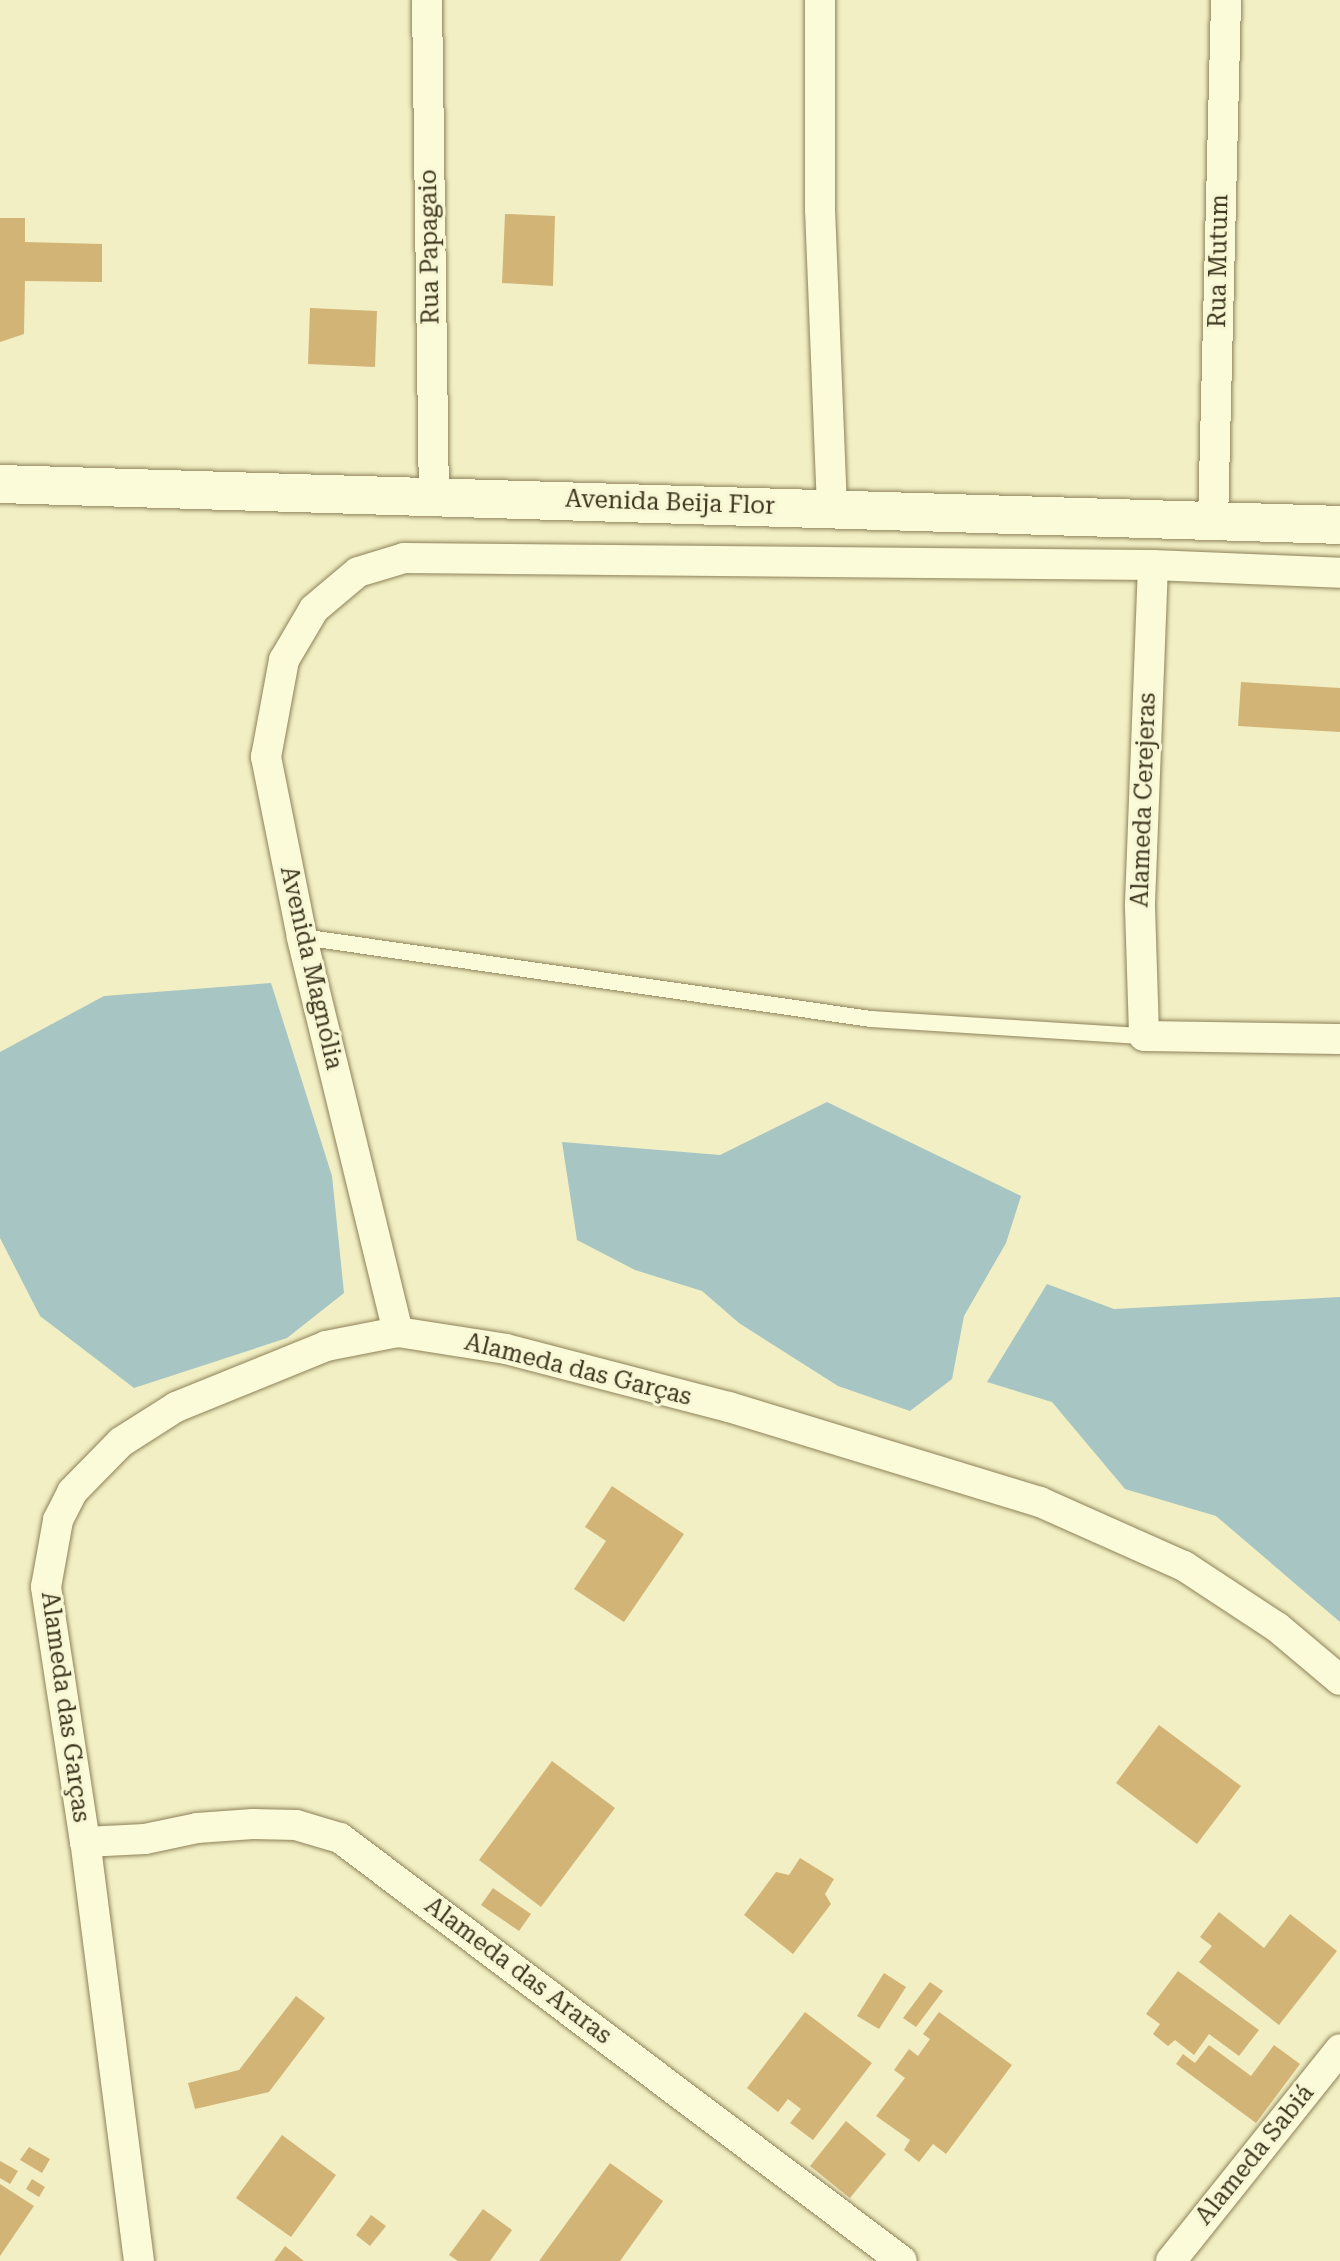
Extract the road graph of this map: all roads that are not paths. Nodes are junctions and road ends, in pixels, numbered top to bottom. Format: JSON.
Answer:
{"nodes":[{"id":1,"x":427,"y":0,"type":"edge"},
{"id":2,"x":820,"y":0,"type":"edge"},
{"id":3,"x":1226,"y":0,"type":"edge"},
{"id":4,"x":0,"y":484,"type":"edge"},
{"id":5,"x":434,"y":494,"type":"junction"},
{"id":6,"x":832,"y":509,"type":"junction"},
{"id":7,"x":1213,"y":522,"type":"junction"},
{"id":8,"x":1340,"y":525,"type":"edge"},
{"id":9,"x":1153,"y":565,"type":"junction"},
{"id":10,"x":1340,"y":573,"type":"edge"},
{"id":11,"x":302,"y":937,"type":"junction"},
{"id":12,"x":1144,"y":1036,"type":"junction"},
{"id":13,"x":1340,"y":1039,"type":"edge"},
{"id":14,"x":398,"y":1332,"type":"junction"},
{"id":15,"x":1340,"y":1680,"type":"edge"},
{"id":16,"x":85,"y":1842,"type":"junction"},
{"id":17,"x":1340,"y":2049,"type":"edge"},
{"id":18,"x":139,"y":2261,"type":"edge"},
{"id":19,"x":902,"y":2261,"type":"edge"},
{"id":20,"x":1171,"y":2261,"type":"edge"}],
"edges":[{"from":1,"to":5,"type":"street","name":"Rua Papagaio"},
{"from":2,"to":6,"type":"street"},
{"from":3,"to":7,"type":"street","name":"Rua Mutum"},
{"from":4,"to":5,"type":"street","name":"Avenida Beija Flor"},
{"from":5,"to":6,"type":"street","name":"Avenida Beija Flor"},
{"from":6,"to":7,"type":"street","name":"Avenida Beija Flor"},
{"from":7,"to":8,"type":"street","name":"Avenida Beija Flor"},
{"from":9,"to":10,"type":"street"},
{"from":9,"to":11,"type":"street","name":"Avenida Magnólia"},
{"from":9,"to":12,"type":"street","name":"Alameda Cerejeras"},
{"from":11,"to":12,"type":"lane"},
{"from":11,"to":14,"type":"street","name":"Avenida Magnólia"},
{"from":12,"to":13,"type":"street"},
{"from":14,"to":15,"type":"street","name":"Alameda das Garças"},
{"from":14,"to":16,"type":"street","name":"Alameda das Garças"},
{"from":16,"to":18,"type":"street","name":"Alameda das Garças"},
{"from":16,"to":19,"type":"street","name":"Alameda das Araras"},
{"from":17,"to":20,"type":"street","name":"Alameda Sabiá"}]}
